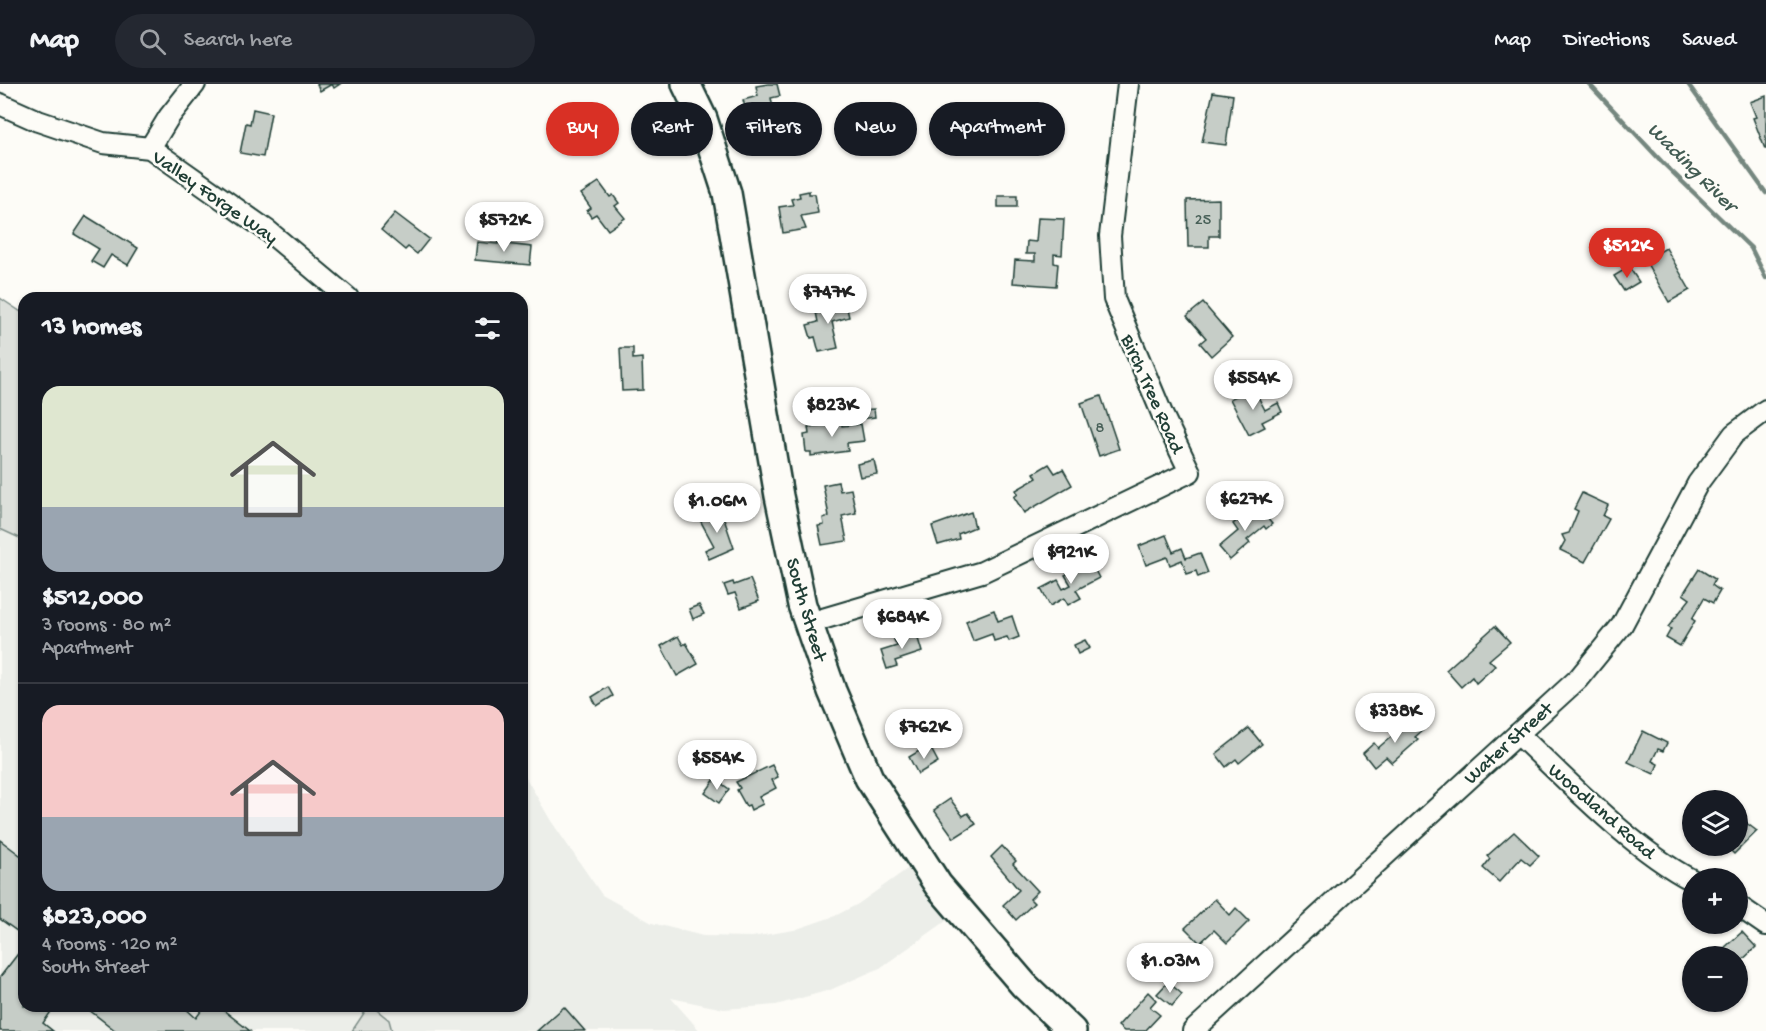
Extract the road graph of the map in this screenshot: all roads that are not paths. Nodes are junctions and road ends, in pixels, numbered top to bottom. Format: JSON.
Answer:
{"nodes":[{"id":1,"x":195,"y":84,"type":"edge"},
{"id":2,"x":686,"y":84,"type":"edge"},
{"id":3,"x":1128,"y":84,"type":"edge"},
{"id":4,"x":0,"y":104,"type":"edge"},
{"id":5,"x":150,"y":148,"type":"junction"},
{"id":6,"x":341,"y":292,"type":"edge"},
{"id":7,"x":1766,"y":410,"type":"edge"},
{"id":8,"x":809,"y":623,"type":"junction"},
{"id":9,"x":1518,"y":734,"type":"junction"},
{"id":10,"x":1682,"y":874,"type":"edge"},
{"id":11,"x":1748,"y":913,"type":"edge"},
{"id":12,"x":1766,"y":925,"type":"edge"},
{"id":13,"x":1072,"y":1031,"type":"edge"},
{"id":14,"x":1193,"y":1031,"type":"edge"}],
"edges":[{"from":1,"to":5,"type":"street"},
{"from":2,"to":8,"type":"main road","name":"South Street"},
{"from":3,"to":8,"type":"street","name":"Birch Tree Road"},
{"from":4,"to":5,"type":"street","name":"Valley Forge Way"},
{"from":5,"to":6,"type":"street","name":"Valley Forge Way"},
{"from":7,"to":9,"type":"street","name":"Water Street"},
{"from":8,"to":13,"type":"main road","name":"South Street"},
{"from":9,"to":10,"type":"street","name":"Woodland Road"},
{"from":9,"to":14,"type":"street","name":"Water Street"},
{"from":11,"to":12,"type":"street"}]}
